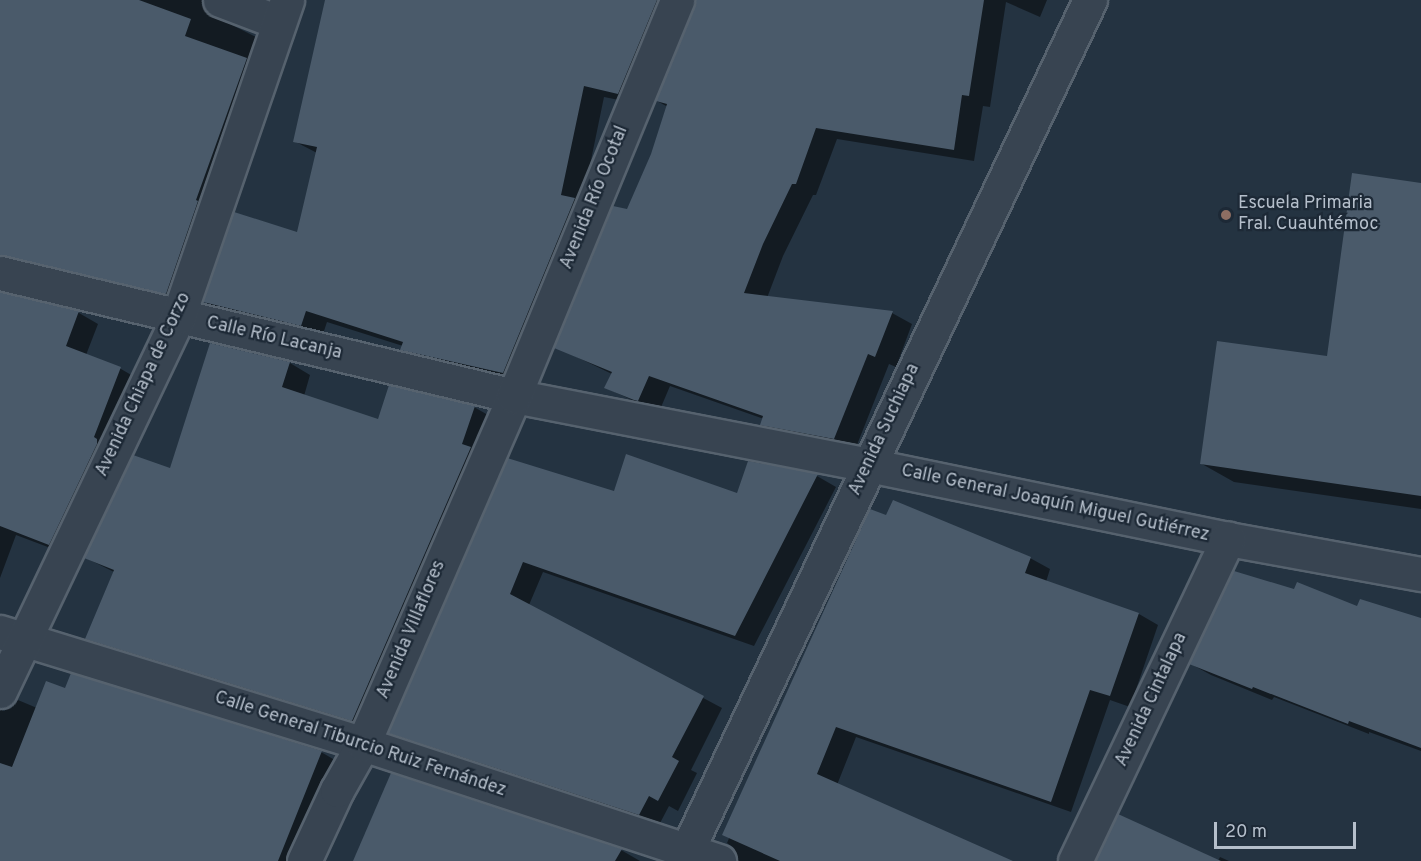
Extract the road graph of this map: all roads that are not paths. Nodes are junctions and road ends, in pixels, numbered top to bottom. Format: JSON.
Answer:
{"nodes":[{"id":1,"x":220,"y":0,"type":"edge"},
{"id":2,"x":677,"y":0,"type":"edge"},
{"id":3,"x":1090,"y":0,"type":"edge"},
{"id":4,"x":282,"y":11,"type":"edge"},
{"id":5,"x":0,"y":273,"type":"edge"},
{"id":6,"x":178,"y":317,"type":"junction"},
{"id":7,"x":514,"y":396,"type":"junction"},
{"id":8,"x":868,"y":465,"type":"junction"},
{"id":9,"x":1228,"y":540,"type":"junction"},
{"id":10,"x":1421,"y":574,"type":"edge"},
{"id":11,"x":12,"y":635,"type":"edge"},
{"id":12,"x":0,"y":691,"type":"edge"},
{"id":13,"x":363,"y":744,"type":"junction"},
{"id":14,"x":685,"y":856,"type":"edge"},
{"id":15,"x":304,"y":861,"type":"edge"},
{"id":16,"x":719,"y":861,"type":"edge"},
{"id":17,"x":1075,"y":861,"type":"edge"}],
"edges":[{"from":1,"to":4,"type":"street"},
{"from":2,"to":7,"type":"street","name":"Avenida Río Ocotal"},
{"from":3,"to":8,"type":"street","name":"Avenida Suchiapa"},
{"from":4,"to":6,"type":"street","name":"Avenida Chiapa de Corzo"},
{"from":5,"to":6,"type":"street","name":"Calle Río Lacanja"},
{"from":6,"to":7,"type":"street","name":"Calle Río Lacanja"},
{"from":6,"to":11,"type":"street","name":"Avenida Chiapa de Corzo"},
{"from":7,"to":8,"type":"street","name":"Calle General Joaquín Miguel Gutiérrez"},
{"from":7,"to":13,"type":"street","name":"Avenida Villaflores"},
{"from":8,"to":9,"type":"street","name":"Calle General Joaquín Miguel Gutiérrez"},
{"from":8,"to":14,"type":"street","name":"Avenida Suchiapa"},
{"from":9,"to":10,"type":"street","name":"Calle General Joaquín Miguel Gutiérrez"},
{"from":9,"to":17,"type":"street","name":"Avenida Cintalapa"},
{"from":11,"to":12,"type":"street","name":"Avenida Chiapa de Corzo"},
{"from":11,"to":13,"type":"street","name":"Calle General Tiburcio Ruiz Fernández"},
{"from":13,"to":14,"type":"street","name":"Calle General Tiburcio Ruiz Fernández"},
{"from":13,"to":15,"type":"street","name":"Avenida Villaflores"},
{"from":14,"to":16,"type":"street","name":"Calle General Tiburcio Ruiz Fernández"}]}
